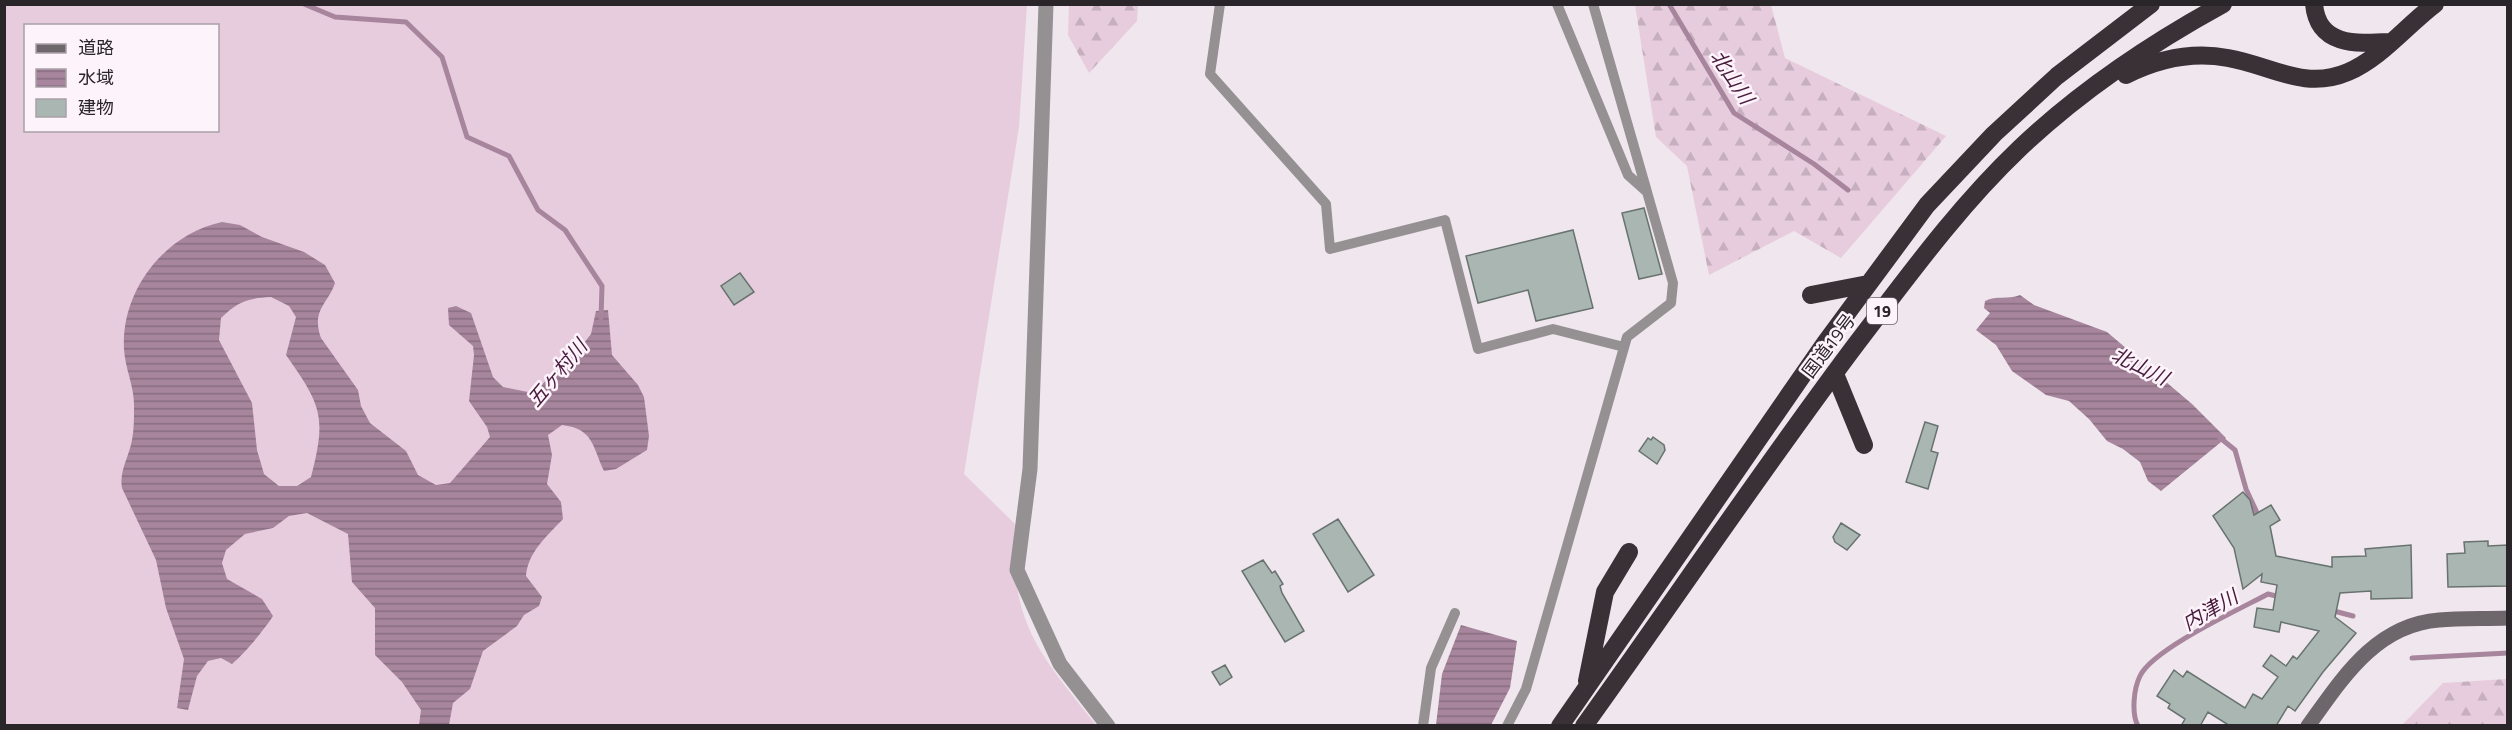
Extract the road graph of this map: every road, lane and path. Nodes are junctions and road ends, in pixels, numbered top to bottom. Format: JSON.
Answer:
{"nodes":[{"id":1,"x":1046,"y":4,"type":"edge"},
{"id":2,"x":1220,"y":4,"type":"edge"},
{"id":3,"x":1557,"y":4,"type":"edge"},
{"id":4,"x":1593,"y":4,"type":"edge"},
{"id":5,"x":2151,"y":4,"type":"edge"},
{"id":6,"x":2223,"y":4,"type":"edge"},
{"id":7,"x":2314,"y":4,"type":"edge"},
{"id":8,"x":2435,"y":4,"type":"edge"},
{"id":9,"x":2389,"y":42,"type":"junction"},
{"id":10,"x":2070,"y":103,"type":"junction"},
{"id":11,"x":1647,"y":192,"type":"junction"},
{"id":12,"x":1868,"y":284,"type":"junction"},
{"id":13,"x":1811,"y":295,"type":"dead end"},
{"id":14,"x":1624,"y":347,"type":"junction"},
{"id":15,"x":1834,"y":374,"type":"junction"},
{"id":16,"x":1864,"y":445,"type":"dead end"},
{"id":17,"x":1629,"y":552,"type":"dead end"},
{"id":18,"x":1455,"y":613,"type":"dead end"},
{"id":19,"x":2508,"y":618,"type":"edge"},
{"id":20,"x":1586,"y":689,"type":"junction"},
{"id":21,"x":1108,"y":726,"type":"edge"},
{"id":22,"x":1423,"y":726,"type":"edge"},
{"id":23,"x":1507,"y":726,"type":"edge"},
{"id":24,"x":1560,"y":726,"type":"edge"},
{"id":25,"x":1584,"y":726,"type":"edge"},
{"id":26,"x":2308,"y":726,"type":"edge"}],
"edges":[{"from":1,"to":21,"type":"street"},
{"from":2,"to":14,"type":"lane"},
{"from":3,"to":11,"type":"lane"},
{"from":4,"to":11,"type":"lane"},
{"from":5,"to":12,"type":"highway","name":"国道19号","number":"19"},
{"from":6,"to":10,"type":"highway","name":"国道19号","number":"19"},
{"from":7,"to":9,"type":"highway"},
{"from":8,"to":9,"type":"highway"},
{"from":9,"to":10,"type":"highway"},
{"from":10,"to":15,"type":"highway","name":"国道19号","number":"19"},
{"from":11,"to":14,"type":"lane"},
{"from":12,"to":13,"type":"highway"},
{"from":12,"to":20,"type":"highway","name":"国道19号","number":"19"},
{"from":14,"to":23,"type":"lane"},
{"from":15,"to":16,"type":"highway"},
{"from":15,"to":25,"type":"highway","name":"国道19号","number":"19"},
{"from":17,"to":20,"type":"highway"},
{"from":18,"to":22,"type":"lane"},
{"from":19,"to":26,"type":"main road"},
{"from":20,"to":24,"type":"highway","name":"国道19号","number":"19"}]}
